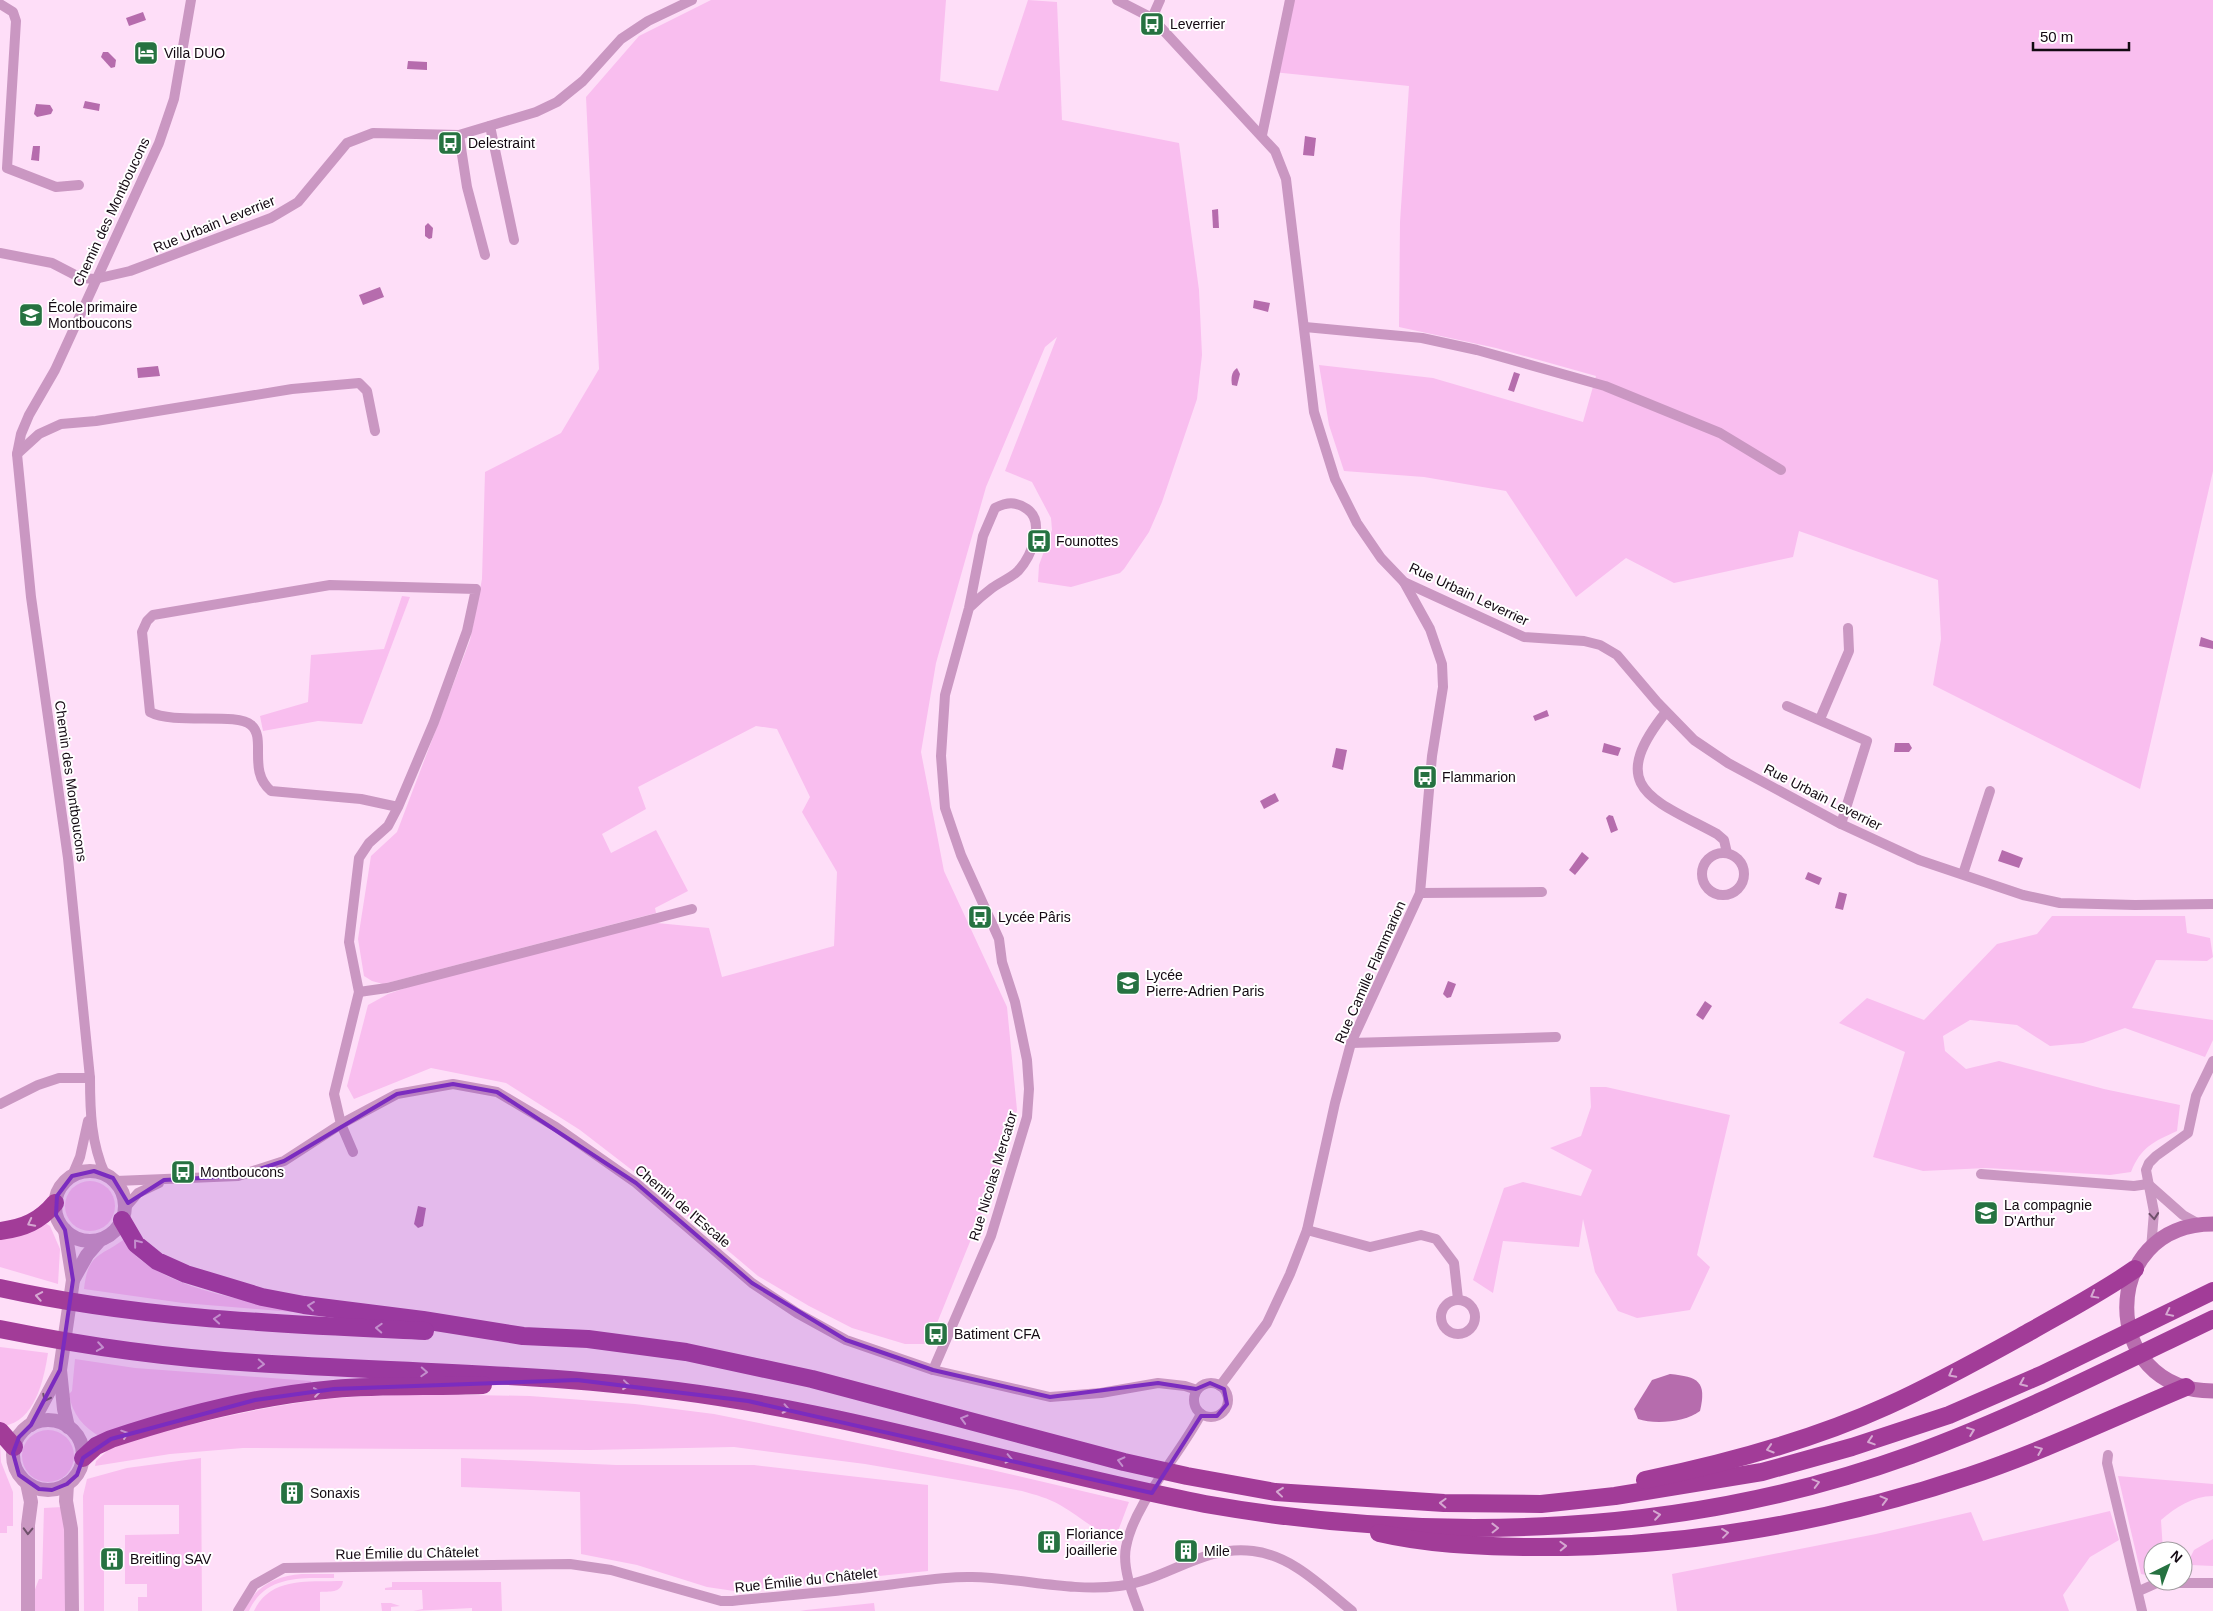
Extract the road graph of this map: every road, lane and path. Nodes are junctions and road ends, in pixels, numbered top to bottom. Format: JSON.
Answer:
{"nodes":[{"id":1,"x":191,"y":0,"type":"edge"},
{"id":2,"x":692,"y":0,"type":"edge"},
{"id":3,"x":1117,"y":0,"type":"edge"},
{"id":4,"x":1160,"y":0,"type":"edge"},
{"id":5,"x":1290,"y":0,"type":"edge"},
{"id":6,"x":0,"y":4,"type":"edge"},
{"id":7,"x":1152,"y":18,"type":"junction"},
{"id":8,"x":490,"y":126,"type":"junction"},
{"id":9,"x":459,"y":135,"type":"junction"},
{"id":10,"x":1262,"y":135,"type":"junction"},
{"id":11,"x":4,"y":171,"type":"edge"},
{"id":12,"x":78,"y":185,"type":"dead end"},
{"id":13,"x":514,"y":240,"type":"dead end"},
{"id":14,"x":0,"y":253,"type":"edge"},
{"id":15,"x":485,"y":256,"type":"dead end"},
{"id":16,"x":95,"y":279,"type":"junction"},
{"id":17,"x":1305,"y":327,"type":"junction"},
{"id":18,"x":375,"y":431,"type":"dead end"},
{"id":19,"x":17,"y":454,"type":"junction"},
{"id":20,"x":1781,"y":470,"type":"dead end"},
{"id":21,"x":1404,"y":582,"type":"junction"},
{"id":22,"x":968,"y":608,"type":"junction"},
{"id":23,"x":1848,"y":628,"type":"dead end"},
{"id":24,"x":1787,"y":706,"type":"dead end"},
{"id":25,"x":1666,"y":712,"type":"junction"},
{"id":26,"x":1820,"y":719,"type":"junction"},
{"id":27,"x":1990,"y":791,"type":"dead end"},
{"id":28,"x":398,"y":807,"type":"junction"},
{"id":29,"x":1841,"y":824,"type":"junction"},
{"id":30,"x":1727,"y":853,"type":"junction"},
{"id":31,"x":1963,"y":874,"type":"junction"},
{"id":32,"x":1542,"y":892,"type":"dead end"},
{"id":33,"x":1420,"y":893,"type":"junction"},
{"id":34,"x":2213,"y":904,"type":"edge"},
{"id":35,"x":692,"y":909,"type":"dead end"},
{"id":36,"x":360,"y":992,"type":"junction"},
{"id":37,"x":1556,"y":1037,"type":"dead end"},
{"id":38,"x":1352,"y":1043,"type":"junction"},
{"id":39,"x":2213,"y":1060,"type":"edge"},
{"id":40,"x":90,"y":1078,"type":"junction"},
{"id":41,"x":0,"y":1104,"type":"edge"},
{"id":42,"x":90,"y":1113,"type":"junction"},
{"id":43,"x":341,"y":1124,"type":"junction"},
{"id":44,"x":353,"y":1152,"type":"dead end"},
{"id":45,"x":1981,"y":1174,"type":"dead end"},
{"id":46,"x":72,"y":1176,"type":"junction"},
{"id":47,"x":110,"y":1178,"type":"junction"},
{"id":48,"x":164,"y":1180,"type":"junction"},
{"id":49,"x":2148,"y":1184,"type":"junction"},
{"id":50,"x":55,"y":1203,"type":"junction"},
{"id":51,"x":124,"y":1214,"type":"junction"},
{"id":52,"x":2206,"y":1224,"type":"edge"},
{"id":53,"x":65,"y":1230,"type":"junction"},
{"id":54,"x":1307,"y":1230,"type":"junction"},
{"id":55,"x":0,"y":1231,"type":"edge"},
{"id":56,"x":100,"y":1240,"type":"junction"},
{"id":57,"x":2151,"y":1249,"type":"junction"},
{"id":58,"x":2135,"y":1269,"type":"junction"},
{"id":59,"x":73,"y":1280,"type":"junction"},
{"id":60,"x":0,"y":1288,"type":"edge"},
{"id":61,"x":2213,"y":1291,"type":"edge"},
{"id":62,"x":1458,"y":1299,"type":"dead end"},
{"id":63,"x":2213,"y":1319,"type":"edge"},
{"id":64,"x":0,"y":1329,"type":"edge"},
{"id":65,"x":516,"y":1335,"type":"junction"},
{"id":66,"x":60,"y":1370,"type":"junction"},
{"id":67,"x":932,"y":1370,"type":"junction"},
{"id":68,"x":577,"y":1380,"type":"junction"},
{"id":69,"x":1220,"y":1386,"type":"junction"},
{"id":70,"x":2186,"y":1387,"type":"junction"},
{"id":71,"x":1197,"y":1390,"type":"junction"},
{"id":72,"x":2213,"y":1391,"type":"edge"},
{"id":73,"x":1202,"y":1414,"type":"junction"},
{"id":74,"x":31,"y":1425,"type":"junction"},
{"id":75,"x":68,"y":1427,"type":"junction"},
{"id":76,"x":0,"y":1431,"type":"edge"},
{"id":77,"x":14,"y":1447,"type":"junction"},
{"id":78,"x":2108,"y":1455,"type":"dead end"},
{"id":79,"x":83,"y":1458,"type":"junction"},
{"id":80,"x":27,"y":1483,"type":"junction"},
{"id":81,"x":68,"y":1484,"type":"junction"},
{"id":82,"x":1491,"y":1505,"type":"junction"},
{"id":83,"x":1324,"y":1521,"type":"junction"},
{"id":84,"x":2213,"y":1583,"type":"edge"},
{"id":85,"x":1130,"y":1584,"type":"junction"},
{"id":86,"x":2139,"y":1590,"type":"junction"},
{"id":87,"x":28,"y":1611,"type":"edge"},
{"id":88,"x":72,"y":1611,"type":"edge"},
{"id":89,"x":238,"y":1611,"type":"edge"},
{"id":90,"x":1139,"y":1611,"type":"edge"},
{"id":91,"x":1352,"y":1611,"type":"edge"},
{"id":92,"x":2142,"y":1611,"type":"edge"}],
"edges":[{"from":1,"to":16,"type":"street","name":"Chemin des Montboucons"},
{"from":2,"to":8,"type":"street","name":"Rue Urbain Leverrier"},
{"from":3,"to":7,"type":"street","name":"Rue Urbain Leverrier"},
{"from":4,"to":7,"type":"street"},
{"from":5,"to":10,"type":"street"},
{"from":6,"to":11,"type":"street"},
{"from":7,"to":10,"type":"street","name":"Rue Urbain Leverrier"},
{"from":8,"to":9,"type":"street","name":"Rue Urbain Leverrier"},
{"from":8,"to":13,"type":"street"},
{"from":9,"to":15,"type":"street"},
{"from":9,"to":16,"type":"street","name":"Rue Urbain Leverrier"},
{"from":10,"to":17,"type":"street","name":"Rue Urbain Leverrier"},
{"from":11,"to":12,"type":"street"},
{"from":14,"to":16,"type":"street"},
{"from":16,"to":19,"type":"street","name":"Chemin des Montboucons"},
{"from":17,"to":20,"type":"street"},
{"from":17,"to":21,"type":"street","name":"Rue Urbain Leverrier"},
{"from":18,"to":19,"type":"street"},
{"from":19,"to":40,"type":"street","name":"Chemin des Montboucons"},
{"from":21,"to":25,"type":"street","name":"Rue Urbain Leverrier"},
{"from":21,"to":33,"type":"street","name":"Rue Camille Flammarion"},
{"from":22,"to":22,"type":"street","name":"Rue Nicolas Mercator"},
{"from":22,"to":67,"type":"street","name":"Rue Nicolas Mercator"},
{"from":23,"to":26,"type":"street"},
{"from":24,"to":26,"type":"street"},
{"from":25,"to":29,"type":"street","name":"Rue Urbain Leverrier"},
{"from":25,"to":30,"type":"street"},
{"from":26,"to":29,"type":"street"},
{"from":27,"to":31,"type":"street"},
{"from":28,"to":28,"type":"street"},
{"from":28,"to":36,"type":"street"},
{"from":29,"to":31,"type":"street","name":"Rue Urbain Leverrier"},
{"from":30,"to":30,"type":"street"},
{"from":31,"to":34,"type":"street","name":"Rue Urbain Leverrier"},
{"from":32,"to":33,"type":"street"},
{"from":33,"to":38,"type":"street","name":"Rue Camille Flammarion"},
{"from":35,"to":36,"type":"street"},
{"from":36,"to":43,"type":"street"},
{"from":37,"to":38,"type":"street"},
{"from":38,"to":54,"type":"street","name":"Rue Camille Flammarion"},
{"from":39,"to":49,"type":"street"},
{"from":40,"to":41,"type":"street"},
{"from":40,"to":42,"type":"street","name":"Chemin des Montboucons"},
{"from":42,"to":46,"type":"street","name":"Chemin des Montboucons"},
{"from":42,"to":47,"type":"street","name":"Chemin des Montboucons"},
{"from":43,"to":44,"type":"street"},
{"from":43,"to":48,"type":"street","name":"Chemin de l'Escale"},
{"from":43,"to":67,"type":"street","name":"Chemin de l'Escale"},
{"from":45,"to":49,"type":"street"},
{"from":46,"to":47,"type":"street"},
{"from":46,"to":50,"type":"street"},
{"from":47,"to":48,"type":"street","name":"Chemin de l'Escale"},
{"from":47,"to":51,"type":"street"},
{"from":48,"to":51,"type":"street","name":"Chemin de l'Escale"},
{"from":49,"to":52,"type":"street"},
{"from":49,"to":57,"type":"street","one_way":true},
{"from":50,"to":53,"type":"street"},
{"from":50,"to":55,"type":"highway","one_way":true},
{"from":51,"to":56,"type":"street"},
{"from":65,"to":51,"type":"highway","one_way":true},
{"from":52,"to":57,"type":"main road"},
{"from":53,"to":56,"type":"street"},
{"from":53,"to":59,"type":"street"},
{"from":54,"to":62,"type":"street"},
{"from":54,"to":69,"type":"street","name":"Rue Camille Flammarion"},
{"from":56,"to":59,"type":"street"},
{"from":57,"to":58,"type":"main road"},
{"from":58,"to":70,"type":"main road"},
{"from":58,"to":82,"type":"highway","one_way":true},
{"from":59,"to":66,"type":"street"},
{"from":65,"to":60,"type":"highway","one_way":true},
{"from":61,"to":82,"type":"highway","one_way":true},
{"from":83,"to":63,"type":"highway","one_way":true},
{"from":64,"to":68,"type":"highway","one_way":true},
{"from":82,"to":65,"type":"highway","one_way":true},
{"from":66,"to":74,"type":"street","one_way":true},
{"from":66,"to":75,"type":"street"},
{"from":67,"to":71,"type":"street","name":"Chemin de l'Escale"},
{"from":79,"to":68,"type":"highway","one_way":true},
{"from":68,"to":83,"type":"highway","one_way":true},
{"from":69,"to":71,"type":"street"},
{"from":69,"to":73,"type":"street"},
{"from":70,"to":72,"type":"main road"},
{"from":83,"to":70,"type":"highway","one_way":true},
{"from":71,"to":73,"type":"street"},
{"from":73,"to":85,"type":"street"},
{"from":74,"to":75,"type":"street"},
{"from":74,"to":77,"type":"street"},
{"from":75,"to":79,"type":"street"},
{"from":76,"to":77,"type":"highway"},
{"from":77,"to":80,"type":"street"},
{"from":78,"to":86,"type":"street"},
{"from":79,"to":81,"type":"street"},
{"from":80,"to":81,"type":"street"},
{"from":80,"to":87,"type":"street","one_way":true},
{"from":81,"to":88,"type":"street"},
{"from":84,"to":86,"type":"street"},
{"from":85,"to":89,"type":"street","name":"Rue Émilie du Châtelet"},
{"from":85,"to":90,"type":"street"},
{"from":85,"to":91,"type":"street","name":"Rue Émilie du Châtelet"},
{"from":86,"to":92,"type":"street"}]}
